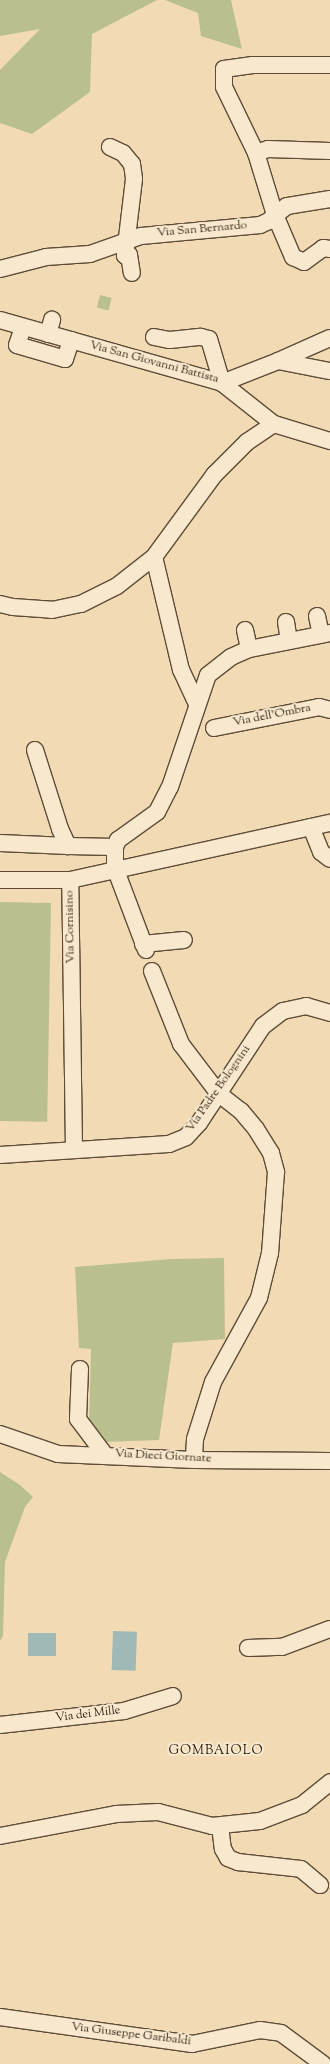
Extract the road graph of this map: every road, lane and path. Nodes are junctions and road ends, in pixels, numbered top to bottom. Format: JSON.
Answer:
{"nodes":[{"id":1,"x":330,"y":65,"type":"edge"},
{"id":2,"x":110,"y":147,"type":"dead end"},
{"id":3,"x":330,"y":151,"type":"edge"},
{"id":4,"x":256,"y":153,"type":"junction"},
{"id":5,"x":330,"y":198,"type":"edge"},
{"id":6,"x":275,"y":215,"type":"junction"},
{"id":7,"x":330,"y":248,"type":"edge"},
{"id":8,"x":125,"y":249,"type":"junction"},
{"id":9,"x":0,"y":269,"type":"edge"},
{"id":10,"x":132,"y":273,"type":"dead end"},
{"id":11,"x":0,"y":320,"type":"edge"},
{"id":12,"x":23,"y":327,"type":"junction"},
{"id":13,"x":154,"y":338,"type":"dead end"},
{"id":14,"x":330,"y":338,"type":"edge"},
{"id":15,"x":71,"y":340,"type":"junction"},
{"id":16,"x":278,"y":361,"type":"junction"},
{"id":17,"x":330,"y":371,"type":"edge"},
{"id":18,"x":222,"y":383,"type":"junction"},
{"id":19,"x":274,"y":424,"type":"junction"},
{"id":20,"x":330,"y":441,"type":"edge"},
{"id":21,"x":154,"y":557,"type":"junction"},
{"id":22,"x":0,"y":604,"type":"edge"},
{"id":23,"x":317,"y":616,"type":"dead end"},
{"id":24,"x":286,"y":622,"type":"dead end"},
{"id":25,"x":245,"y":630,"type":"dead end"},
{"id":26,"x":325,"y":634,"type":"edge"},
{"id":27,"x":289,"y":641,"type":"junction"},
{"id":28,"x":249,"y":649,"type":"junction"},
{"id":29,"x":197,"y":704,"type":"junction"},
{"id":30,"x":330,"y":710,"type":"edge"},
{"id":31,"x":214,"y":728,"type":"dead end"},
{"id":32,"x":35,"y":750,"type":"dead end"},
{"id":33,"x":330,"y":823,"type":"edge"},
{"id":34,"x":311,"y":827,"type":"junction"},
{"id":35,"x":0,"y":843,"type":"edge"},
{"id":36,"x":68,"y":846,"type":"junction"},
{"id":37,"x":115,"y":847,"type":"junction"},
{"id":38,"x":330,"y":859,"type":"edge"},
{"id":39,"x":115,"y":868,"type":"junction"},
{"id":40,"x":0,"y":880,"type":"edge"},
{"id":41,"x":70,"y":880,"type":"junction"},
{"id":42,"x":184,"y":940,"type":"dead end"},
{"id":43,"x":152,"y":971,"type":"dead end"},
{"id":44,"x":330,"y":1012,"type":"edge"},
{"id":45,"x":219,"y":1094,"type":"junction"},
{"id":46,"x":74,"y":1150,"type":"junction"},
{"id":47,"x":0,"y":1155,"type":"edge"},
{"id":48,"x":80,"y":1369,"type":"dead end"},
{"id":49,"x":0,"y":1434,"type":"edge"},
{"id":50,"x":105,"y":1455,"type":"junction"},
{"id":51,"x":194,"y":1460,"type":"junction"},
{"id":52,"x":330,"y":1461,"type":"edge"},
{"id":53,"x":330,"y":1629,"type":"edge"},
{"id":54,"x":248,"y":1648,"type":"dead end"},
{"id":55,"x":173,"y":1696,"type":"dead end"},
{"id":56,"x":0,"y":1725,"type":"edge"},
{"id":57,"x":330,"y":1782,"type":"edge"},
{"id":58,"x":220,"y":1826,"type":"junction"},
{"id":59,"x":0,"y":1836,"type":"edge"},
{"id":60,"x":320,"y":1885,"type":"dead end"},
{"id":61,"x":0,"y":2017,"type":"edge"},
{"id":62,"x":323,"y":2064,"type":"edge"}],
"edges":[{"from":1,"to":4,"type":"street"},
{"from":2,"to":8,"type":"street"},
{"from":3,"to":4,"type":"street"},
{"from":4,"to":6,"type":"street"},
{"from":5,"to":6,"type":"street","name":"Via San Bernardo"},
{"from":6,"to":7,"type":"street"},
{"from":6,"to":8,"type":"street","name":"Via San Bernardo"},
{"from":8,"to":9,"type":"street"},
{"from":8,"to":10,"type":"street"},
{"from":11,"to":12,"type":"street","name":"Via San Giovanni Battista"},
{"from":12,"to":15,"type":"street","name":"Via San Giovanni Battista"},
{"from":12,"to":15,"type":"street"},
{"from":13,"to":18,"type":"street"},
{"from":14,"to":16,"type":"street"},
{"from":15,"to":18,"type":"street","name":"Via San Giovanni Battista"},
{"from":16,"to":17,"type":"street"},
{"from":16,"to":18,"type":"street","name":"Via San Giovanni Battista"},
{"from":18,"to":19,"type":"street"},
{"from":19,"to":20,"type":"street"},
{"from":19,"to":21,"type":"street"},
{"from":21,"to":22,"type":"street"},
{"from":21,"to":29,"type":"street"},
{"from":23,"to":26,"type":"street"},
{"from":24,"to":27,"type":"street"},
{"from":25,"to":28,"type":"street"},
{"from":26,"to":27,"type":"street"},
{"from":27,"to":28,"type":"street"},
{"from":28,"to":29,"type":"street"},
{"from":29,"to":37,"type":"street"},
{"from":30,"to":31,"type":"street","name":"Via dell'Ombra"},
{"from":32,"to":36,"type":"street"},
{"from":33,"to":34,"type":"street","name":"Via Cornisino"},
{"from":34,"to":38,"type":"street"},
{"from":34,"to":39,"type":"street","name":"Via Cornisino"},
{"from":35,"to":36,"type":"street"},
{"from":36,"to":37,"type":"street"},
{"from":37,"to":39,"type":"street"},
{"from":39,"to":41,"type":"street","name":"Via Cornisino"},
{"from":39,"to":42,"type":"street"},
{"from":40,"to":41,"type":"street"},
{"from":41,"to":46,"type":"street","name":"Via Cornisino"},
{"from":43,"to":45,"type":"street"},
{"from":44,"to":45,"type":"street","name":"Via Padre Bolognini"},
{"from":45,"to":46,"type":"street","name":"Via Padre Bolognini"},
{"from":45,"to":51,"type":"street"},
{"from":46,"to":47,"type":"street","name":"Via Padre Bolognini"},
{"from":48,"to":50,"type":"street"},
{"from":49,"to":50,"type":"street","name":"Via Dieci Giornate"},
{"from":50,"to":51,"type":"street","name":"Via Dieci Giornate"},
{"from":51,"to":52,"type":"street","name":"Via Dieci Giornate"},
{"from":53,"to":54,"type":"street"},
{"from":55,"to":56,"type":"street","name":"Via dei Mille"},
{"from":57,"to":58,"type":"street"},
{"from":58,"to":59,"type":"street"},
{"from":58,"to":60,"type":"street"},
{"from":61,"to":62,"type":"street","name":"Via Giuseppe Garibaldi"}]}
